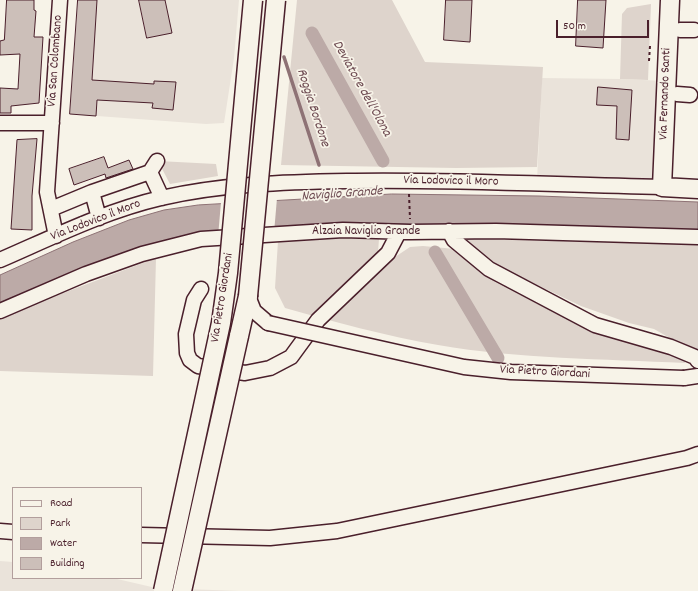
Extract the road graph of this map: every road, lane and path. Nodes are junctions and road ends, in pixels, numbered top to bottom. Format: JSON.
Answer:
{"nodes":[{"id":1,"x":60,"y":0,"type":"edge"},
{"id":2,"x":253,"y":0,"type":"edge"},
{"id":3,"x":276,"y":0,"type":"edge"},
{"id":4,"x":670,"y":0,"type":"edge"},
{"id":5,"x":650,"y":46,"type":"dead end"},
{"id":6,"x":649,"y":61,"type":"dead end"},
{"id":7,"x":0,"y":123,"type":"edge"},
{"id":8,"x":52,"y":123,"type":"junction"},
{"id":9,"x":662,"y":187,"type":"junction"},
{"id":10,"x":698,"y":189,"type":"edge"},
{"id":11,"x":410,"y":191,"type":"dead end"},
{"id":12,"x":92,"y":192,"type":"junction"},
{"id":13,"x":162,"y":198,"type":"junction"},
{"id":14,"x":51,"y":209,"type":"junction"},
{"id":15,"x":99,"y":218,"type":"junction"},
{"id":16,"x":410,"y":219,"type":"dead end"},
{"id":17,"x":449,"y":231,"type":"junction"},
{"id":18,"x":399,"y":232,"type":"junction"},
{"id":19,"x":56,"y":236,"type":"junction"},
{"id":20,"x":698,"y":237,"type":"edge"},
{"id":21,"x":0,"y":260,"type":"edge"},
{"id":22,"x":200,"y":288,"type":"dead end"},
{"id":23,"x":248,"y":296,"type":"junction"},
{"id":24,"x":0,"y":311,"type":"edge"},
{"id":25,"x":268,"y":323,"type":"junction"},
{"id":26,"x":239,"y":336,"type":"junction"},
{"id":27,"x":698,"y":361,"type":"edge"},
{"id":28,"x":698,"y":376,"type":"edge"},
{"id":29,"x":698,"y":454,"type":"edge"},
{"id":30,"x":0,"y":531,"type":"edge"},
{"id":31,"x":12,"y":532,"type":"edge"},
{"id":32,"x":142,"y":536,"type":"edge"},
{"id":33,"x":163,"y":591,"type":"edge"},
{"id":34,"x":182,"y":591,"type":"edge"}],
"edges":[{"from":1,"to":8,"type":"street","name":"Via San Colombano"},
{"from":2,"to":33,"type":"main road","name":"Via Pietro Giordani","bridge":true},
{"from":3,"to":23,"type":"main road","name":"Via Pietro Giordani","bridge":true},
{"from":4,"to":9,"type":"main road","name":"Via Fernando Santi"},
{"from":5,"to":6,"type":"path"},
{"from":7,"to":8,"type":"street","name":"Via San Colombano"},
{"from":8,"to":14,"type":"street","name":"Via San Colombano"},
{"from":9,"to":10,"type":"main road","name":"Via Lodovico il Moro"},
{"from":9,"to":13,"type":"street","name":"Via Lodovico il Moro"},
{"from":11,"to":16,"type":"path"},
{"from":12,"to":13,"type":"street"},
{"from":12,"to":14,"type":"street"},
{"from":12,"to":15,"type":"street"},
{"from":13,"to":15,"type":"street","name":"Via Lodovico il Moro"},
{"from":14,"to":19,"type":"street","name":"Via San Colombano"},
{"from":15,"to":19,"type":"street","name":"Via Lodovico il Moro"},
{"from":17,"to":18,"type":"street","name":"Alzaia Naviglio Grande"},
{"from":17,"to":20,"type":"street","name":"Alzaia Naviglio Grande"},
{"from":17,"to":27,"type":"street"},
{"from":18,"to":22,"type":"street"},
{"from":18,"to":24,"type":"street","name":"Alzaia Naviglio Grande"},
{"from":19,"to":21,"type":"street","name":"Via Lodovico il Moro"},
{"from":23,"to":25,"type":"street","name":"Via Pietro Giordani"},
{"from":23,"to":26,"type":"main road","name":"Via Pietro Giordani"},
{"from":25,"to":26,"type":"street","name":"Via Pietro Giordani"},
{"from":25,"to":28,"type":"street","name":"Via Pietro Giordani","bridge":true},
{"from":26,"to":34,"type":"main road","name":"Via Pietro Giordani","bridge":true},
{"from":29,"to":32,"type":"street"},
{"from":30,"to":31,"type":"street"}]}
